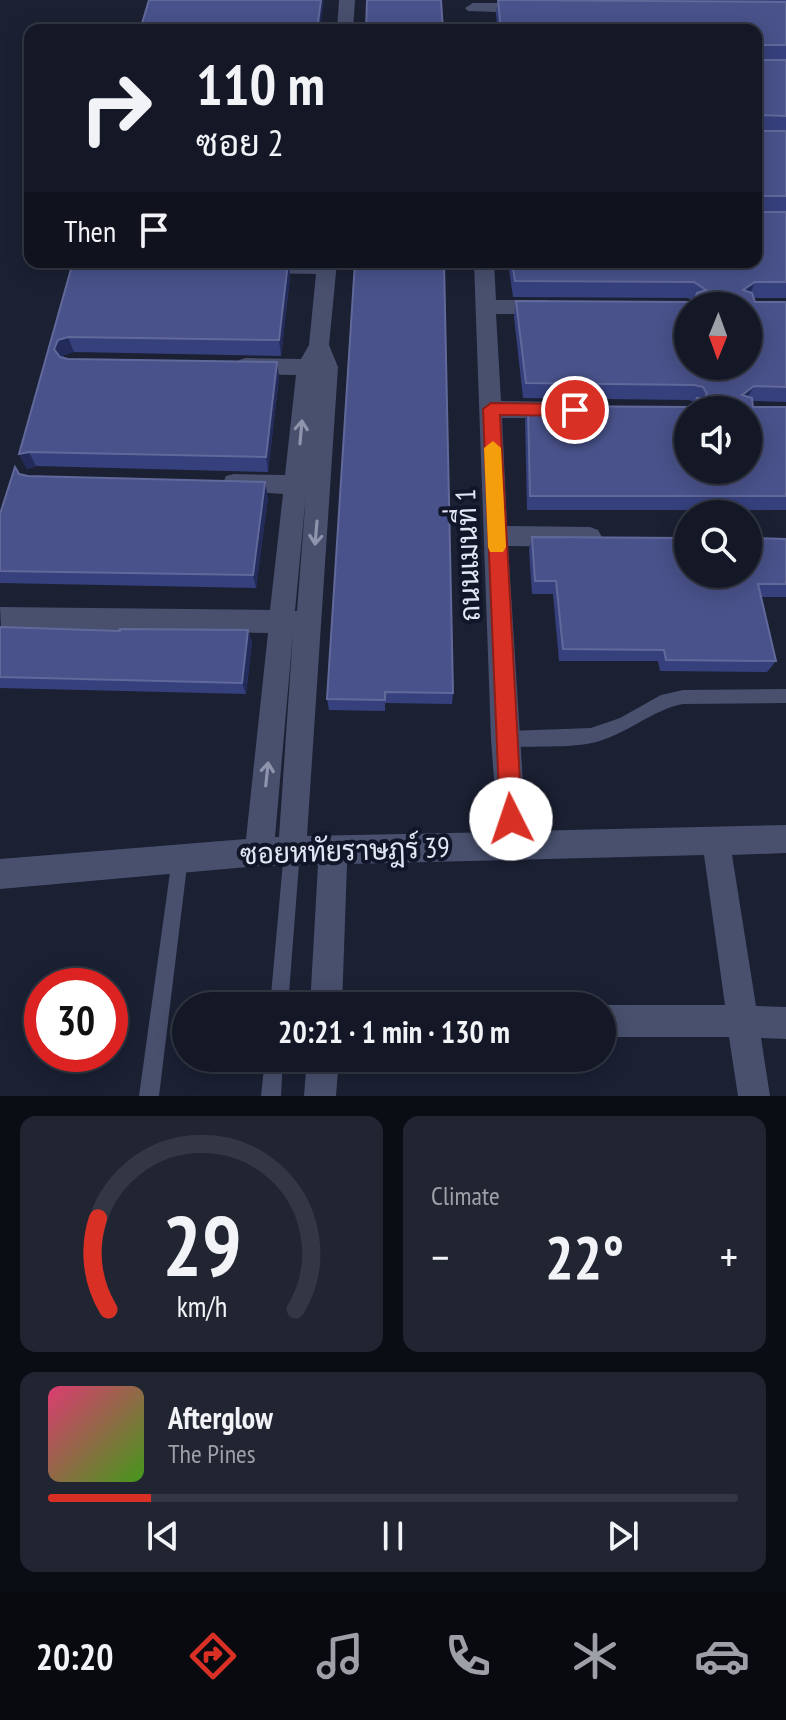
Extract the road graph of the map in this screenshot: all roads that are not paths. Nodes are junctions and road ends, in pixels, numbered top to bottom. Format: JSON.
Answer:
{"nodes":[{"id":1,"x":347,"y":0,"type":"edge"},
{"id":2,"x":473,"y":4,"type":"edge"},
{"id":3,"x":551,"y":9,"type":"edge"},
{"id":4,"x":345,"y":24,"type":"edge"},
{"id":5,"x":474,"y":24,"type":"edge"},
{"id":6,"x":327,"y":268,"type":"edge"},
{"id":7,"x":484,"y":268,"type":"edge"},
{"id":8,"x":486,"y":307,"type":"junction"},
{"id":9,"x":564,"y":307,"type":"edge"},
{"id":10,"x":318,"y":359,"type":"junction"},
{"id":11,"x":229,"y":365,"type":"edge"},
{"id":12,"x":491,"y":409,"type":"junction"},
{"id":13,"x":582,"y":410,"type":"edge"},
{"id":14,"x":204,"y":482,"type":"edge"},
{"id":15,"x":308,"y":485,"type":"junction"},
{"id":16,"x":496,"y":536,"type":"junction"},
{"id":17,"x":608,"y":538,"type":"edge"},
{"id":18,"x":1,"y":618,"type":"edge"},
{"id":19,"x":296,"y":622,"type":"junction"},
{"id":20,"x":786,"y":696,"type":"edge"},
{"id":21,"x":505,"y":739,"type":"junction"},
{"id":22,"x":786,"y":839,"type":"edge"},
{"id":23,"x":716,"y":841,"type":"junction"},
{"id":24,"x":513,"y":845,"type":"junction"},
{"id":25,"x":333,"y":849,"type":"junction"},
{"id":26,"x":292,"y":851,"type":"junction"},
{"id":27,"x":259,"y":852,"type":"junction"},
{"id":28,"x":180,"y":858,"type":"junction"},
{"id":29,"x":0,"y":874,"type":"edge"},
{"id":30,"x":280,"y":992,"type":"edge"},
{"id":31,"x":327,"y":992,"type":"edge"},
{"id":32,"x":616,"y":1021,"type":"edge"},
{"id":33,"x":743,"y":1021,"type":"junction"},
{"id":34,"x":786,"y":1023,"type":"edge"},
{"id":35,"x":273,"y":1072,"type":"edge"},
{"id":36,"x":322,"y":1072,"type":"edge"},
{"id":37,"x":149,"y":1096,"type":"edge"},
{"id":38,"x":271,"y":1096,"type":"edge"},
{"id":39,"x":320,"y":1096,"type":"edge"},
{"id":40,"x":754,"y":1096,"type":"edge"}],
"edges":[{"from":1,"to":4,"type":"street"},
{"from":2,"to":3,"type":"street"},
{"from":2,"to":5,"type":"street"},
{"from":6,"to":10,"type":"street"},
{"from":7,"to":8,"type":"street","name":"ถนนเมนที่ 1"},
{"from":8,"to":9,"type":"street"},
{"from":8,"to":12,"type":"street","name":"ถนนเมนที่ 1"},
{"from":10,"to":11,"type":"street"},
{"from":10,"to":15,"type":"street"},
{"from":12,"to":13,"type":"street"},
{"from":12,"to":16,"type":"street","name":"ถนนเมนที่ 1"},
{"from":14,"to":15,"type":"street"},
{"from":15,"to":19,"type":"street"},
{"from":16,"to":17,"type":"street"},
{"from":16,"to":21,"type":"street","name":"ถนนเมนที่ 1"},
{"from":18,"to":19,"type":"street"},
{"from":19,"to":26,"type":"street"},
{"from":27,"to":19,"type":"street","one_way":true},
{"from":20,"to":21,"type":"lane"},
{"from":21,"to":24,"type":"street","name":"ถนนเมนที่ 1"},
{"from":22,"to":23,"type":"street","name":"ซอยหทัยราษฎร์ 39"},
{"from":23,"to":24,"type":"street","name":"ซอยหทัยราษฎร์ 39"},
{"from":23,"to":33,"type":"street"},
{"from":24,"to":25,"type":"street","name":"ซอยหทัยราษฎร์ 39"},
{"from":25,"to":26,"type":"street","name":"ซอยหทัยราษฎร์ 39"},
{"from":25,"to":31,"type":"street"},
{"from":26,"to":27,"type":"street","name":"ซอยหทัยราษฎร์ 39"},
{"from":26,"to":30,"type":"lane"},
{"from":27,"to":28,"type":"street","name":"ซอยหทัยราษฎร์ 39"},
{"from":28,"to":29,"type":"street","name":"ซอยหทัยราษฎร์ 39"},
{"from":28,"to":37,"type":"lane"},
{"from":32,"to":33,"type":"street"},
{"from":33,"to":34,"type":"street"},
{"from":33,"to":40,"type":"street"},
{"from":35,"to":38,"type":"lane"},
{"from":36,"to":39,"type":"street"}]}
